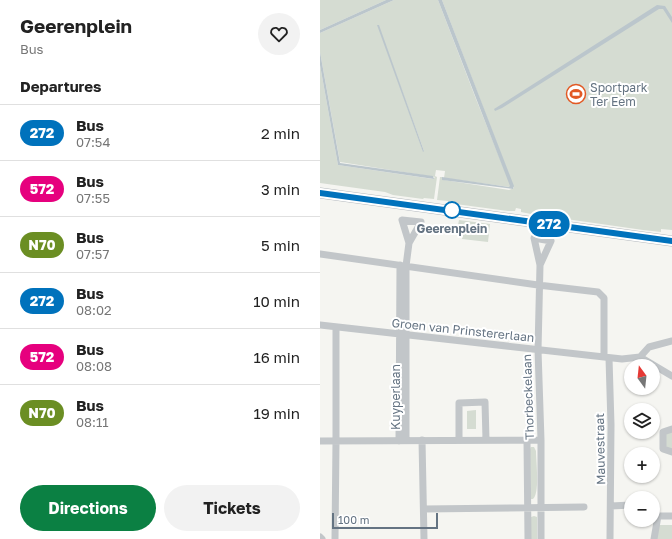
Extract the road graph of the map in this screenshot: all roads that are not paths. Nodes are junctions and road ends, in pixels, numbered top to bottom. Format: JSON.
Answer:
{"nodes":[{"id":1,"x":320,"y":193,"type":"edge"},
{"id":2,"x":672,"y":241,"type":"edge"},
{"id":3,"x":409,"y":244,"type":"dead end"},
{"id":4,"x":320,"y":254,"type":"edge"},
{"id":5,"x":403,"y":265,"type":"junction"},
{"id":6,"x":540,"y":265,"type":"dead end"},
{"id":7,"x":538,"y":285,"type":"junction"},
{"id":8,"x":320,"y":326,"type":"edge"},
{"id":9,"x":336,"y":327,"type":"junction"},
{"id":10,"x":402,"y":334,"type":"junction"},
{"id":11,"x":672,"y":341,"type":"edge"},
{"id":12,"x":538,"y":350,"type":"junction"},
{"id":13,"x":607,"y":357,"type":"junction"},
{"id":14,"x":640,"y":357,"type":"junction"},
{"id":15,"x":672,"y":376,"type":"edge"},
{"id":16,"x":672,"y":429,"type":"edge"},
{"id":17,"x":422,"y":440,"type":"junction"},
{"id":18,"x":459,"y":440,"type":"junction"},
{"id":19,"x":486,"y":440,"type":"junction"},
{"id":20,"x":527,"y":440,"type":"junction"},
{"id":21,"x":541,"y":440,"type":"junction"},
{"id":22,"x":320,"y":441,"type":"edge"},
{"id":23,"x":336,"y":441,"type":"junction"},
{"id":24,"x":402,"y":441,"type":"junction"},
{"id":25,"x":672,"y":452,"type":"edge"},
{"id":26,"x":624,"y":505,"type":"edge"},
{"id":27,"x":611,"y":506,"type":"junction"},
{"id":28,"x":584,"y":507,"type":"dead end"},
{"id":29,"x":528,"y":508,"type":"junction"},
{"id":30,"x":541,"y":508,"type":"junction"},
{"id":31,"x":424,"y":509,"type":"junction"},
{"id":32,"x":660,"y":515,"type":"edge"},
{"id":33,"x":672,"y":516,"type":"edge"},
{"id":34,"x":655,"y":527,"type":"edge"},
{"id":35,"x":335,"y":539,"type":"edge"},
{"id":36,"x":424,"y":539,"type":"edge"},
{"id":37,"x":528,"y":539,"type":"edge"},
{"id":38,"x":541,"y":539,"type":"edge"},
{"id":39,"x":610,"y":539,"type":"edge"},
{"id":40,"x":654,"y":539,"type":"edge"}],
"edges":[{"from":1,"to":2,"type":"main road"},
{"from":3,"to":5,"type":"street","name":"Kuyperlaan"},
{"from":4,"to":5,"type":"street"},
{"from":5,"to":7,"type":"street"},
{"from":5,"to":10,"type":"street","name":"Kuyperlaan"},
{"from":6,"to":7,"type":"street","name":"Thorbeckelaan"},
{"from":7,"to":12,"type":"street","name":"Thorbeckelaan"},
{"from":7,"to":13,"type":"street","name":"Mauvestraat"},
{"from":8,"to":9,"type":"street","name":"Groen van Prinstererlaan"},
{"from":9,"to":10,"type":"street","name":"Groen van Prinstererlaan"},
{"from":9,"to":23,"type":"street"},
{"from":10,"to":12,"type":"street","name":"Groen van Prinstererlaan"},
{"from":10,"to":24,"type":"street","name":"Kuyperlaan"},
{"from":11,"to":14,"type":"street"},
{"from":12,"to":13,"type":"street","name":"Groen van Prinstererlaan"},
{"from":12,"to":21,"type":"street","name":"Thorbeckelaan"},
{"from":13,"to":14,"type":"street","name":"Groen van Prinstererlaan"},
{"from":13,"to":27,"type":"street","name":"Mauvestraat"},
{"from":14,"to":15,"type":"street"},
{"from":16,"to":25,"type":"street"},
{"from":17,"to":18,"type":"street"},
{"from":17,"to":24,"type":"street"},
{"from":17,"to":31,"type":"street"},
{"from":18,"to":19,"type":"street"},
{"from":18,"to":19,"type":"street"},
{"from":19,"to":20,"type":"street"},
{"from":20,"to":21,"type":"street"},
{"from":20,"to":29,"type":"street","name":"Thorbeckelaan"},
{"from":21,"to":30,"type":"street","name":"Thorbeckelaan"},
{"from":22,"to":23,"type":"street"},
{"from":23,"to":24,"type":"street"},
{"from":23,"to":35,"type":"street"},
{"from":26,"to":27,"type":"street"},
{"from":27,"to":39,"type":"street","name":"Mauvestraat"},
{"from":28,"to":30,"type":"street"},
{"from":29,"to":30,"type":"street"},
{"from":29,"to":31,"type":"street"},
{"from":29,"to":37,"type":"street","name":"Thorbeckelaan"},
{"from":30,"to":38,"type":"street","name":"Thorbeckelaan"},
{"from":31,"to":36,"type":"street"},
{"from":32,"to":33,"type":"street"},
{"from":34,"to":40,"type":"street"}]}
